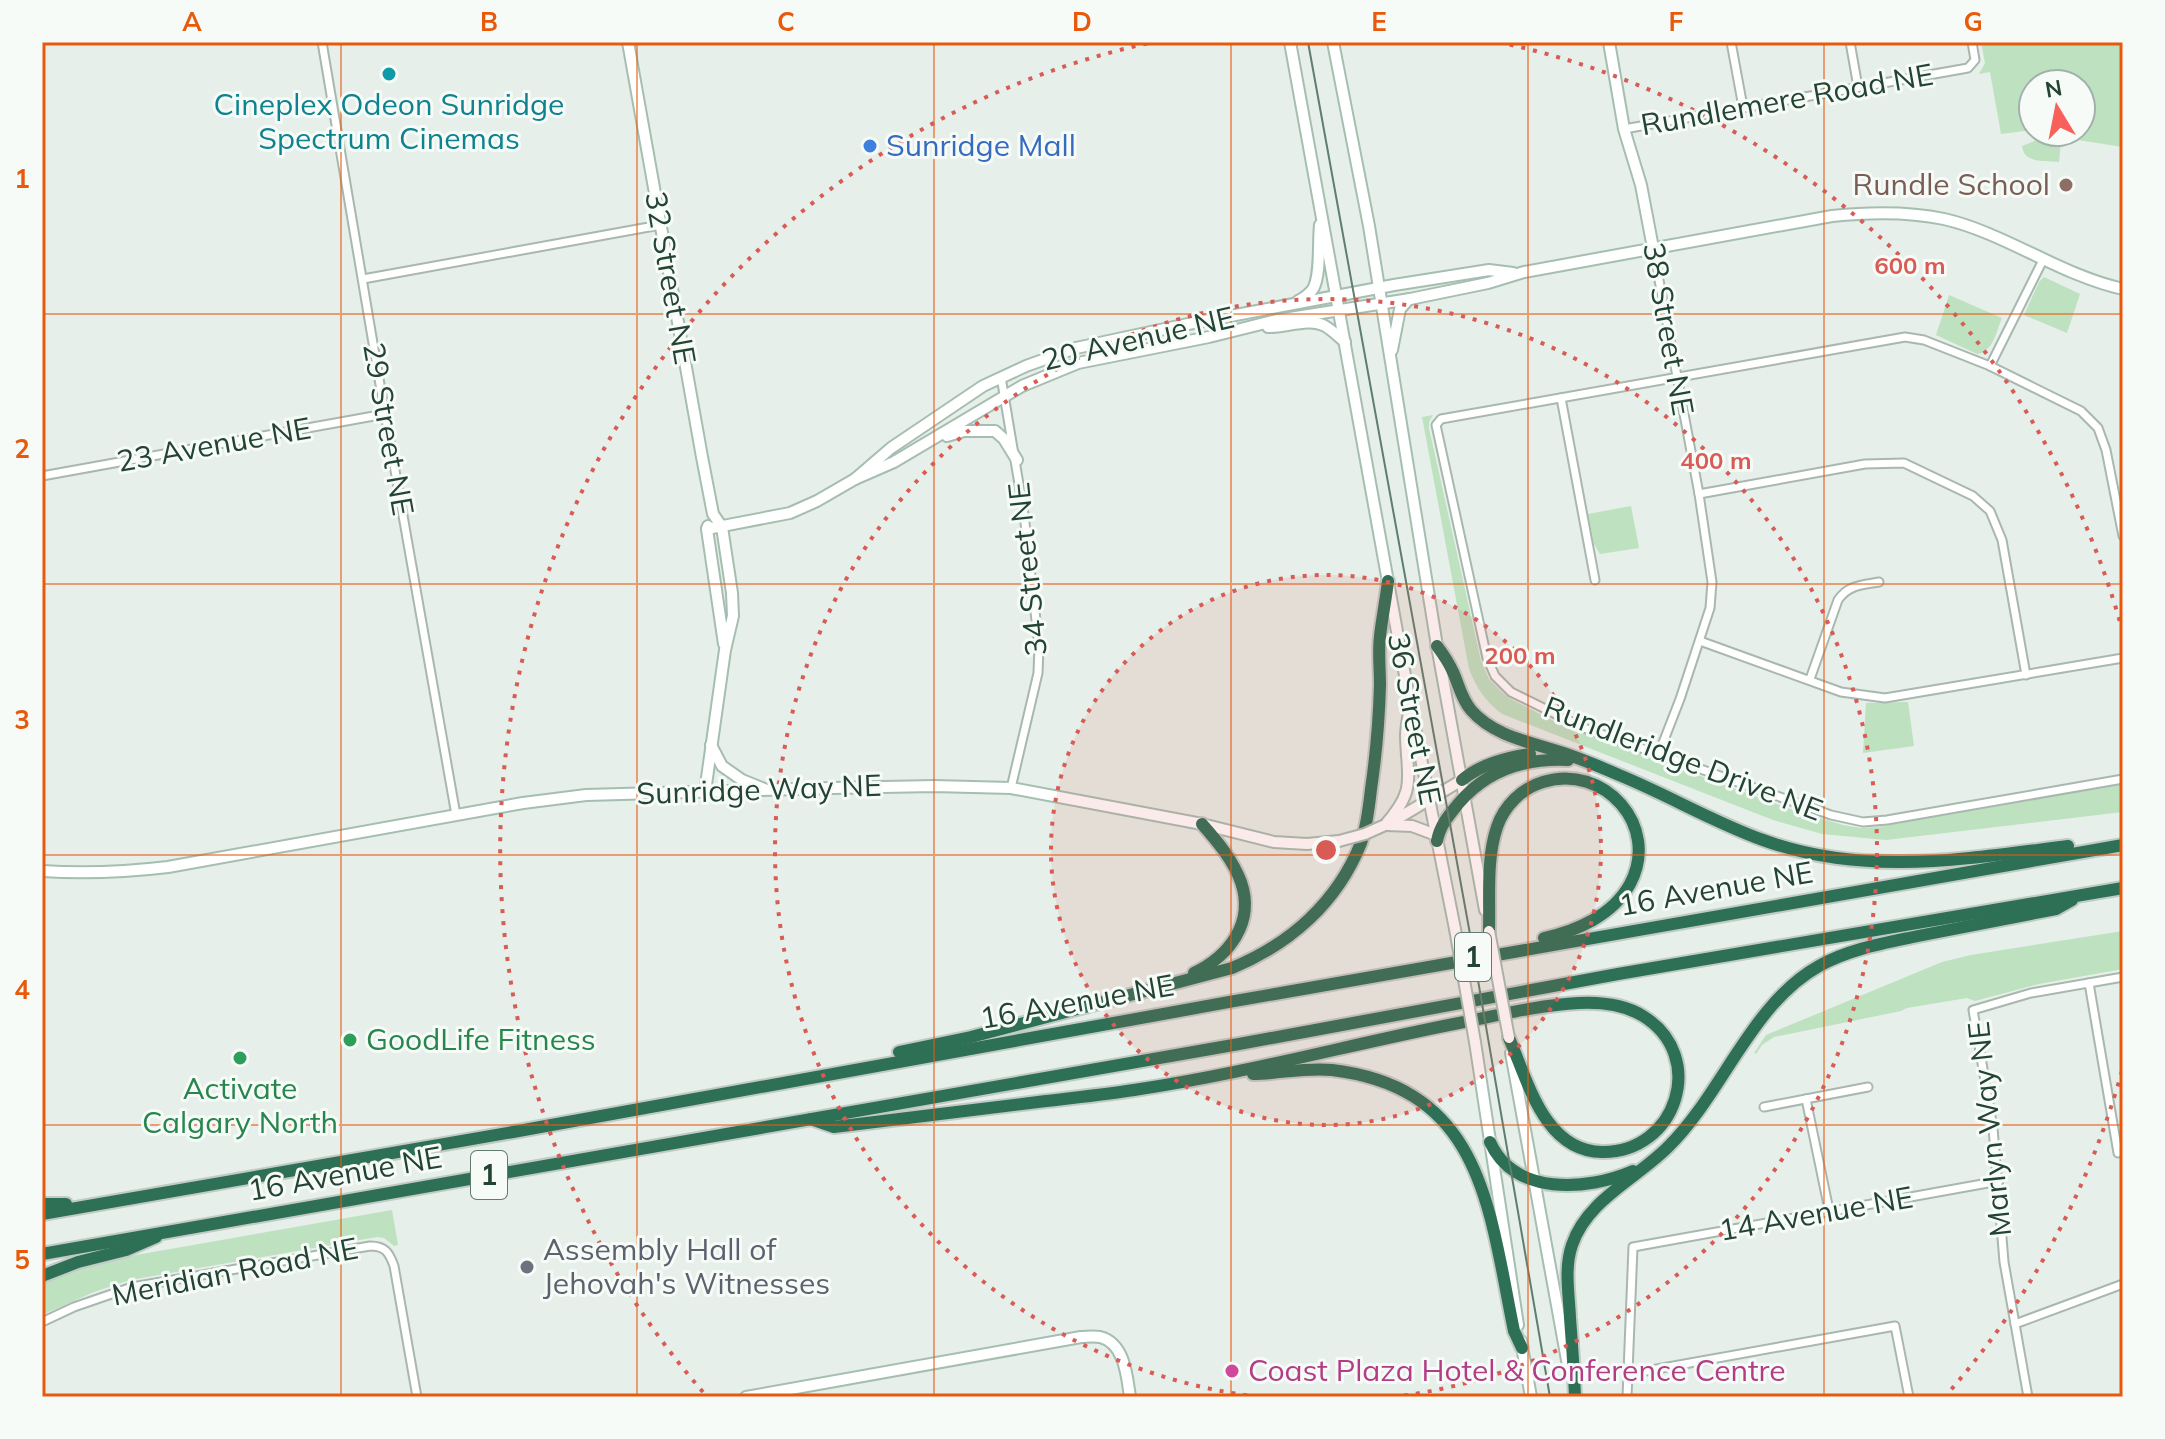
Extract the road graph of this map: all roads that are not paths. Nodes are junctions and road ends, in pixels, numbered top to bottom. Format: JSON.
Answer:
{"nodes":[{"id":1,"x":322,"y":42,"type":"edge"},
{"id":2,"x":628,"y":42,"type":"edge"},
{"id":3,"x":1290,"y":42,"type":"edge"},
{"id":4,"x":1333,"y":42,"type":"edge"},
{"id":5,"x":1609,"y":42,"type":"edge"},
{"id":6,"x":1731,"y":42,"type":"edge"},
{"id":7,"x":1850,"y":42,"type":"edge"},
{"id":8,"x":1972,"y":42,"type":"edge"},
{"id":9,"x":1858,"y":87,"type":"junction"},
{"id":10,"x":1743,"y":107,"type":"junction"},
{"id":11,"x":1624,"y":129,"type":"junction"},
{"id":12,"x":1321,"y":207,"type":"junction"},
{"id":13,"x":660,"y":225,"type":"junction"},
{"id":14,"x":1653,"y":248,"type":"junction"},
{"id":15,"x":2043,"y":260,"type":"junction"},
{"id":16,"x":1518,"y":273,"type":"junction"},
{"id":17,"x":363,"y":279,"type":"junction"},
{"id":18,"x":1379,"y":288,"type":"junction"},
{"id":19,"x":2123,"y":289,"type":"edge"},
{"id":20,"x":1337,"y":297,"type":"junction"},
{"id":21,"x":1410,"y":299,"type":"junction"},
{"id":22,"x":1382,"y":303,"type":"junction"},
{"id":23,"x":1293,"y":305,"type":"junction"},
{"id":24,"x":1339,"y":309,"type":"junction"},
{"id":25,"x":1258,"y":326,"type":"junction"},
{"id":26,"x":1345,"y":342,"type":"junction"},
{"id":27,"x":1390,"y":356,"type":"junction"},
{"id":28,"x":1990,"y":366,"type":"junction"},
{"id":29,"x":1001,"y":377,"type":"junction"},
{"id":30,"x":1677,"y":377,"type":"junction"},
{"id":31,"x":1005,"y":397,"type":"junction"},
{"id":32,"x":1561,"y":398,"type":"junction"},
{"id":33,"x":385,"y":414,"type":"junction"},
{"id":34,"x":933,"y":439,"type":"junction"},
{"id":35,"x":1017,"y":460,"type":"junction"},
{"id":36,"x":42,"y":476,"type":"edge"},
{"id":37,"x":855,"y":479,"type":"junction"},
{"id":38,"x":1699,"y":494,"type":"junction"},
{"id":39,"x":713,"y":514,"type":"junction"},
{"id":40,"x":722,"y":527,"type":"junction"},
{"id":41,"x":707,"y":529,"type":"junction"},
{"id":42,"x":2123,"y":536,"type":"edge"},
{"id":43,"x":1595,"y":580,"type":"dead end"},
{"id":44,"x":1388,"y":581,"type":"junction"},
{"id":45,"x":1879,"y":582,"type":"dead end"},
{"id":46,"x":1700,"y":641,"type":"junction"},
{"id":47,"x":1437,"y":646,"type":"junction"},
{"id":48,"x":725,"y":650,"type":"junction"},
{"id":49,"x":2123,"y":658,"type":"edge"},
{"id":50,"x":2026,"y":675,"type":"junction"},
{"id":51,"x":1810,"y":679,"type":"junction"},
{"id":52,"x":1410,"y":703,"type":"junction"},
{"id":53,"x":711,"y":745,"type":"junction"},
{"id":54,"x":1659,"y":753,"type":"junction"},
{"id":55,"x":1569,"y":755,"type":"junction"},
{"id":56,"x":1591,"y":764,"type":"junction"},
{"id":57,"x":2123,"y":779,"type":"edge"},
{"id":58,"x":1462,"y":780,"type":"junction"},
{"id":59,"x":1011,"y":788,"type":"junction"},
{"id":60,"x":766,"y":790,"type":"junction"},
{"id":61,"x":705,"y":792,"type":"junction"},
{"id":62,"x":1465,"y":796,"type":"junction"},
{"id":63,"x":1430,"y":800,"type":"junction"},
{"id":64,"x":456,"y":815,"type":"junction"},
{"id":65,"x":1202,"y":824,"type":"junction"},
{"id":66,"x":1385,"y":825,"type":"junction"},
{"id":67,"x":1437,"y":838,"type":"junction"},
{"id":68,"x":2123,"y":844,"type":"edge"},
{"id":69,"x":42,"y":871,"type":"edge"},
{"id":70,"x":2123,"y":888,"type":"edge"},
{"id":71,"x":2080,"y":895,"type":"junction"},
{"id":72,"x":1489,"y":931,"type":"junction"},
{"id":73,"x":1468,"y":958,"type":"junction"},
{"id":74,"x":2123,"y":977,"type":"edge"},
{"id":75,"x":2089,"y":983,"type":"junction"},
{"id":76,"x":1170,"y":985,"type":"junction"},
{"id":77,"x":1509,"y":1038,"type":"junction"},
{"id":78,"x":824,"y":1073,"type":"junction"},
{"id":79,"x":1225,"y":1075,"type":"junction"},
{"id":80,"x":1868,"y":1087,"type":"dead end"},
{"id":81,"x":1806,"y":1099,"type":"junction"},
{"id":82,"x":1764,"y":1107,"type":"dead end"},
{"id":83,"x":810,"y":1119,"type":"junction"},
{"id":84,"x":1490,"y":1142,"type":"junction"},
{"id":85,"x":2118,"y":1153,"type":"dead end"},
{"id":86,"x":1657,"y":1158,"type":"junction"},
{"id":87,"x":1534,"y":1180,"type":"junction"},
{"id":88,"x":1999,"y":1181,"type":"junction"},
{"id":89,"x":149,"y":1196,"type":"junction"},
{"id":90,"x":42,"y":1204,"type":"edge"},
{"id":91,"x":1829,"y":1210,"type":"junction"},
{"id":92,"x":42,"y":1214,"type":"edge"},
{"id":93,"x":168,"y":1231,"type":"junction"},
{"id":94,"x":42,"y":1254,"type":"edge"},
{"id":95,"x":42,"y":1276,"type":"edge"},
{"id":96,"x":2123,"y":1284,"type":"edge"},
{"id":97,"x":42,"y":1322,"type":"edge"},
{"id":98,"x":2015,"y":1324,"type":"junction"},
{"id":99,"x":1522,"y":1348,"type":"junction"},
{"id":100,"x":1629,"y":1374,"type":"junction"},
{"id":101,"x":417,"y":1397,"type":"edge"},
{"id":102,"x":746,"y":1397,"type":"edge"},
{"id":103,"x":1130,"y":1397,"type":"edge"},
{"id":104,"x":1531,"y":1397,"type":"edge"},
{"id":105,"x":1574,"y":1397,"type":"edge"},
{"id":106,"x":1627,"y":1397,"type":"edge"},
{"id":107,"x":1909,"y":1397,"type":"edge"},
{"id":108,"x":2028,"y":1397,"type":"edge"}],
"edges":[{"from":1,"to":17,"type":"street","name":"29 Street NE"},
{"from":2,"to":13,"type":"street","name":"32 Street NE"},
{"from":3,"to":12,"type":"street","name":"36 Street NE"},
{"from":4,"to":18,"type":"street","name":"36 Street NE"},
{"from":5,"to":11,"type":"street","name":"38 Street NE"},
{"from":6,"to":10,"type":"street"},
{"from":7,"to":9,"type":"street"},
{"from":8,"to":9,"type":"street","name":"Rundlemere Road NE"},
{"from":9,"to":10,"type":"street","name":"Rundlemere Road NE"},
{"from":10,"to":11,"type":"street","name":"Rundlemere Road NE"},
{"from":11,"to":14,"type":"street","name":"38 Street NE"},
{"from":12,"to":20,"type":"street","name":"36 Street NE"},
{"from":12,"to":23,"type":"street"},
{"from":13,"to":17,"type":"street"},
{"from":13,"to":39,"type":"street","name":"32 Street NE"},
{"from":14,"to":15,"type":"street"},
{"from":14,"to":16,"type":"street"},
{"from":14,"to":30,"type":"street","name":"38 Street NE"},
{"from":15,"to":19,"type":"street"},
{"from":15,"to":28,"type":"street"},
{"from":16,"to":18,"type":"street","name":"20 Avenue NE"},
{"from":16,"to":21,"type":"street","name":"20 Avenue NE"},
{"from":17,"to":33,"type":"street","name":"29 Street NE"},
{"from":18,"to":20,"type":"street","name":"20 Avenue NE"},
{"from":18,"to":22,"type":"street","name":"36 Street NE"},
{"from":20,"to":23,"type":"street","name":"20 Avenue NE"},
{"from":20,"to":24,"type":"street","name":"36 Street NE"},
{"from":21,"to":22,"type":"street","name":"20 Avenue NE"},
{"from":21,"to":27,"type":"street"},
{"from":22,"to":24,"type":"street","name":"20 Avenue NE"},
{"from":22,"to":27,"type":"street","name":"36 Street NE"},
{"from":23,"to":29,"type":"street","name":"20 Avenue NE"},
{"from":24,"to":25,"type":"street","name":"20 Avenue NE"},
{"from":24,"to":26,"type":"street","name":"36 Street NE"},
{"from":25,"to":26,"type":"street"},
{"from":25,"to":31,"type":"street","name":"20 Avenue NE"},
{"from":26,"to":44,"type":"street","name":"36 Street NE"},
{"from":27,"to":47,"type":"street","name":"36 Street NE"},
{"from":28,"to":30,"type":"street","name":"Rundleridge Drive NE"},
{"from":28,"to":42,"type":"street","name":"Rundleridge Drive NE"},
{"from":29,"to":31,"type":"street","name":"34 Street NE"},
{"from":29,"to":37,"type":"street","name":"20 Avenue NE"},
{"from":30,"to":32,"type":"street","name":"Rundleridge Drive NE"},
{"from":30,"to":38,"type":"street","name":"38 Street NE"},
{"from":31,"to":34,"type":"street","name":"20 Avenue NE"},
{"from":31,"to":35,"type":"street","name":"34 Street NE"},
{"from":32,"to":43,"type":"street"},
{"from":32,"to":54,"type":"street","name":"Rundleridge Drive NE"},
{"from":33,"to":36,"type":"street","name":"23 Avenue NE"},
{"from":33,"to":64,"type":"street","name":"29 Street NE"},
{"from":34,"to":35,"type":"street"},
{"from":34,"to":37,"type":"street","name":"20 Avenue NE"},
{"from":35,"to":59,"type":"street","name":"34 Street NE"},
{"from":37,"to":40,"type":"street","name":"20 Avenue NE"},
{"from":38,"to":46,"type":"street","name":"38 Street NE"},
{"from":38,"to":50,"type":"street"},
{"from":39,"to":40,"type":"street","name":"32 Street NE"},
{"from":39,"to":41,"type":"street"},
{"from":40,"to":41,"type":"street","name":"20 Avenue NE"},
{"from":40,"to":48,"type":"street","name":"32 Street NE"},
{"from":41,"to":48,"type":"street","name":"32 Street NE"},
{"from":44,"to":52,"type":"street","name":"36 Street NE"},
{"from":44,"to":76,"type":"highway"},
{"from":45,"to":51,"type":"street"},
{"from":46,"to":51,"type":"street"},
{"from":46,"to":54,"type":"street","name":"38 Street NE"},
{"from":47,"to":55,"type":"highway"},
{"from":47,"to":58,"type":"street","name":"36 Street NE"},
{"from":48,"to":53,"type":"street","name":"32 Street NE"},
{"from":49,"to":50,"type":"street"},
{"from":50,"to":51,"type":"street"},
{"from":52,"to":63,"type":"street","name":"36 Street NE"},
{"from":52,"to":66,"type":"street"},
{"from":53,"to":60,"type":"street"},
{"from":53,"to":61,"type":"street","name":"32 Street NE"},
{"from":54,"to":57,"type":"street","name":"Rundleridge Drive NE"},
{"from":55,"to":56,"type":"highway"},
{"from":55,"to":58,"type":"highway"},
{"from":56,"to":62,"type":"highway"},
{"from":56,"to":68,"type":"highway"},
{"from":58,"to":62,"type":"street","name":"36 Street NE"},
{"from":58,"to":63,"type":"street","name":"Sunridge Way NE"},
{"from":59,"to":60,"type":"street","name":"Sunridge Way NE"},
{"from":59,"to":65,"type":"street","name":"Sunridge Way NE"},
{"from":60,"to":61,"type":"street","name":"Sunridge Way NE"},
{"from":61,"to":64,"type":"street","name":"Sunridge Way NE"},
{"from":62,"to":67,"type":"highway"},
{"from":62,"to":72,"type":"street","name":"36 Street NE"},
{"from":63,"to":66,"type":"street","name":"Sunridge Way NE"},
{"from":63,"to":67,"type":"street","name":"36 Street NE"},
{"from":64,"to":69,"type":"street","name":"Sunridge Way NE"},
{"from":65,"to":66,"type":"street","name":"Sunridge Way NE","bridge":true},
{"from":65,"to":76,"type":"highway"},
{"from":66,"to":67,"type":"street"},
{"from":67,"to":84,"type":"street","name":"36 Street NE","bridge":true},
{"from":68,"to":73,"type":"highway","name":"16 Avenue NE","number":"1"},
{"from":70,"to":71,"type":"highway","name":"16 Avenue NE","number":"1"},
{"from":71,"to":83,"type":"highway","name":"16 Avenue NE","number":"1"},
{"from":71,"to":86,"type":"highway"},
{"from":72,"to":73,"type":"highway"},
{"from":72,"to":77,"type":"street","name":"36 Street NE","bridge":true},
{"from":73,"to":78,"type":"highway","name":"16 Avenue NE","number":"1"},
{"from":74,"to":75,"type":"street","name":"Marlyn Way NE"},
{"from":75,"to":85,"type":"street"},
{"from":75,"to":88,"type":"street","name":"Marlyn Way NE"},
{"from":76,"to":78,"type":"highway"},
{"from":77,"to":79,"type":"highway"},
{"from":77,"to":87,"type":"street","name":"36 Street NE"},
{"from":78,"to":89,"type":"highway","name":"16 Avenue NE","number":"1"},
{"from":79,"to":83,"type":"highway"},
{"from":79,"to":99,"type":"highway"},
{"from":80,"to":81,"type":"street"},
{"from":81,"to":82,"type":"street"},
{"from":81,"to":91,"type":"street"},
{"from":83,"to":93,"type":"highway","name":"16 Avenue NE","number":"1"},
{"from":84,"to":87,"type":"highway"},
{"from":84,"to":99,"type":"street","name":"36 Street NE"},
{"from":86,"to":87,"type":"highway"},
{"from":86,"to":105,"type":"highway"},
{"from":87,"to":105,"type":"street","name":"36 Street NE"},
{"from":88,"to":91,"type":"street","name":"14 Avenue NE"},
{"from":88,"to":98,"type":"street","name":"Marlyn Way NE"},
{"from":89,"to":90,"type":"highway"},
{"from":89,"to":92,"type":"highway","name":"16 Avenue NE","number":"1"},
{"from":91,"to":100,"type":"street","name":"14 Avenue NE"},
{"from":93,"to":94,"type":"highway","name":"16 Avenue NE","number":"1"},
{"from":93,"to":95,"type":"highway"},
{"from":96,"to":98,"type":"street"},
{"from":97,"to":101,"type":"street","name":"Meridian Road NE"},
{"from":98,"to":108,"type":"street","name":"Marlyn Way NE"},
{"from":99,"to":104,"type":"street","name":"36 Street NE"},
{"from":100,"to":106,"type":"street"},
{"from":100,"to":107,"type":"street"},
{"from":102,"to":103,"type":"street"}]}
